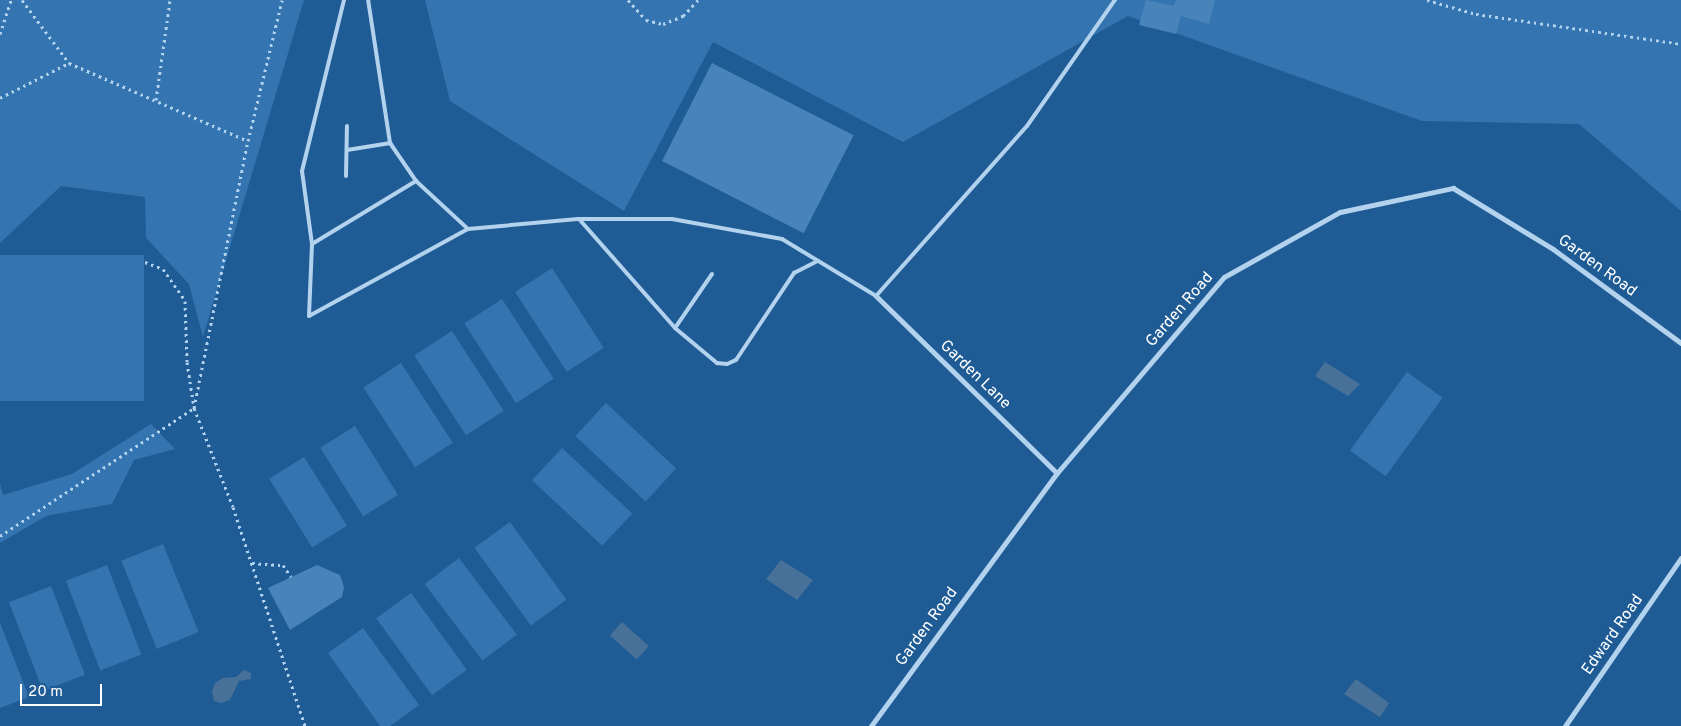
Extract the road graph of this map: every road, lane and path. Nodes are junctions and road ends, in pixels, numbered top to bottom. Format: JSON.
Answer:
{"nodes":[{"id":1,"x":11,"y":0,"type":"edge"},
{"id":2,"x":22,"y":0,"type":"edge"},
{"id":3,"x":170,"y":0,"type":"edge"},
{"id":4,"x":282,"y":0,"type":"edge"},
{"id":5,"x":344,"y":0,"type":"edge"},
{"id":6,"x":368,"y":0,"type":"edge"},
{"id":7,"x":628,"y":0,"type":"edge"},
{"id":8,"x":698,"y":0,"type":"edge"},
{"id":9,"x":1116,"y":0,"type":"edge"},
{"id":10,"x":1427,"y":0,"type":"edge"},
{"id":11,"x":0,"y":34,"type":"edge"},
{"id":12,"x":1681,"y":44,"type":"edge"},
{"id":13,"x":69,"y":63,"type":"junction"},
{"id":14,"x":0,"y":98,"type":"edge"},
{"id":15,"x":156,"y":100,"type":"junction"},
{"id":16,"x":347,"y":126,"type":"dead end"},
{"id":17,"x":248,"y":141,"type":"junction"},
{"id":18,"x":390,"y":143,"type":"junction"},
{"id":19,"x":347,"y":150,"type":"junction"},
{"id":20,"x":346,"y":176,"type":"dead end"},
{"id":21,"x":416,"y":181,"type":"junction"},
{"id":22,"x":578,"y":219,"type":"junction"},
{"id":23,"x":468,"y":229,"type":"junction"},
{"id":24,"x":312,"y":244,"type":"junction"},
{"id":25,"x":818,"y":261,"type":"junction"},
{"id":26,"x":144,"y":262,"type":"dead end"},
{"id":27,"x":712,"y":274,"type":"dead end"},
{"id":28,"x":876,"y":296,"type":"junction"},
{"id":29,"x":675,"y":328,"type":"junction"},
{"id":30,"x":1681,"y":343,"type":"edge"},
{"id":31,"x":194,"y":408,"type":"junction"},
{"id":32,"x":1057,"y":473,"type":"junction"},
{"id":33,"x":0,"y":536,"type":"edge"},
{"id":34,"x":1681,"y":558,"type":"edge"},
{"id":35,"x":252,"y":563,"type":"junction"},
{"id":36,"x":291,"y":577,"type":"dead end"},
{"id":37,"x":305,"y":726,"type":"edge"},
{"id":38,"x":871,"y":726,"type":"edge"},
{"id":39,"x":1565,"y":726,"type":"edge"}],
"edges":[{"from":1,"to":11,"type":"path"},
{"from":2,"to":13,"type":"path"},
{"from":3,"to":15,"type":"path"},
{"from":4,"to":17,"type":"path"},
{"from":5,"to":24,"type":"lane"},
{"from":6,"to":18,"type":"lane"},
{"from":7,"to":8,"type":"path"},
{"from":9,"to":28,"type":"lane"},
{"from":10,"to":12,"type":"path"},
{"from":13,"to":14,"type":"path"},
{"from":13,"to":15,"type":"path"},
{"from":15,"to":17,"type":"path"},
{"from":16,"to":19,"type":"lane"},
{"from":17,"to":31,"type":"path"},
{"from":18,"to":19,"type":"lane"},
{"from":18,"to":21,"type":"lane"},
{"from":19,"to":20,"type":"lane"},
{"from":21,"to":23,"type":"lane"},
{"from":21,"to":24,"type":"lane"},
{"from":22,"to":23,"type":"lane"},
{"from":22,"to":25,"type":"lane"},
{"from":22,"to":29,"type":"lane"},
{"from":23,"to":24,"type":"lane"},
{"from":25,"to":28,"type":"lane"},
{"from":25,"to":29,"type":"lane"},
{"from":26,"to":31,"type":"path"},
{"from":27,"to":29,"type":"lane"},
{"from":28,"to":32,"type":"street","name":"Garden Lane"},
{"from":30,"to":32,"type":"street","name":"Garden Road"},
{"from":31,"to":33,"type":"path"},
{"from":31,"to":35,"type":"path"},
{"from":32,"to":38,"type":"street","name":"Garden Road"},
{"from":34,"to":39,"type":"street","name":"Edward Road"},
{"from":35,"to":36,"type":"path"},
{"from":35,"to":37,"type":"path"}]}
